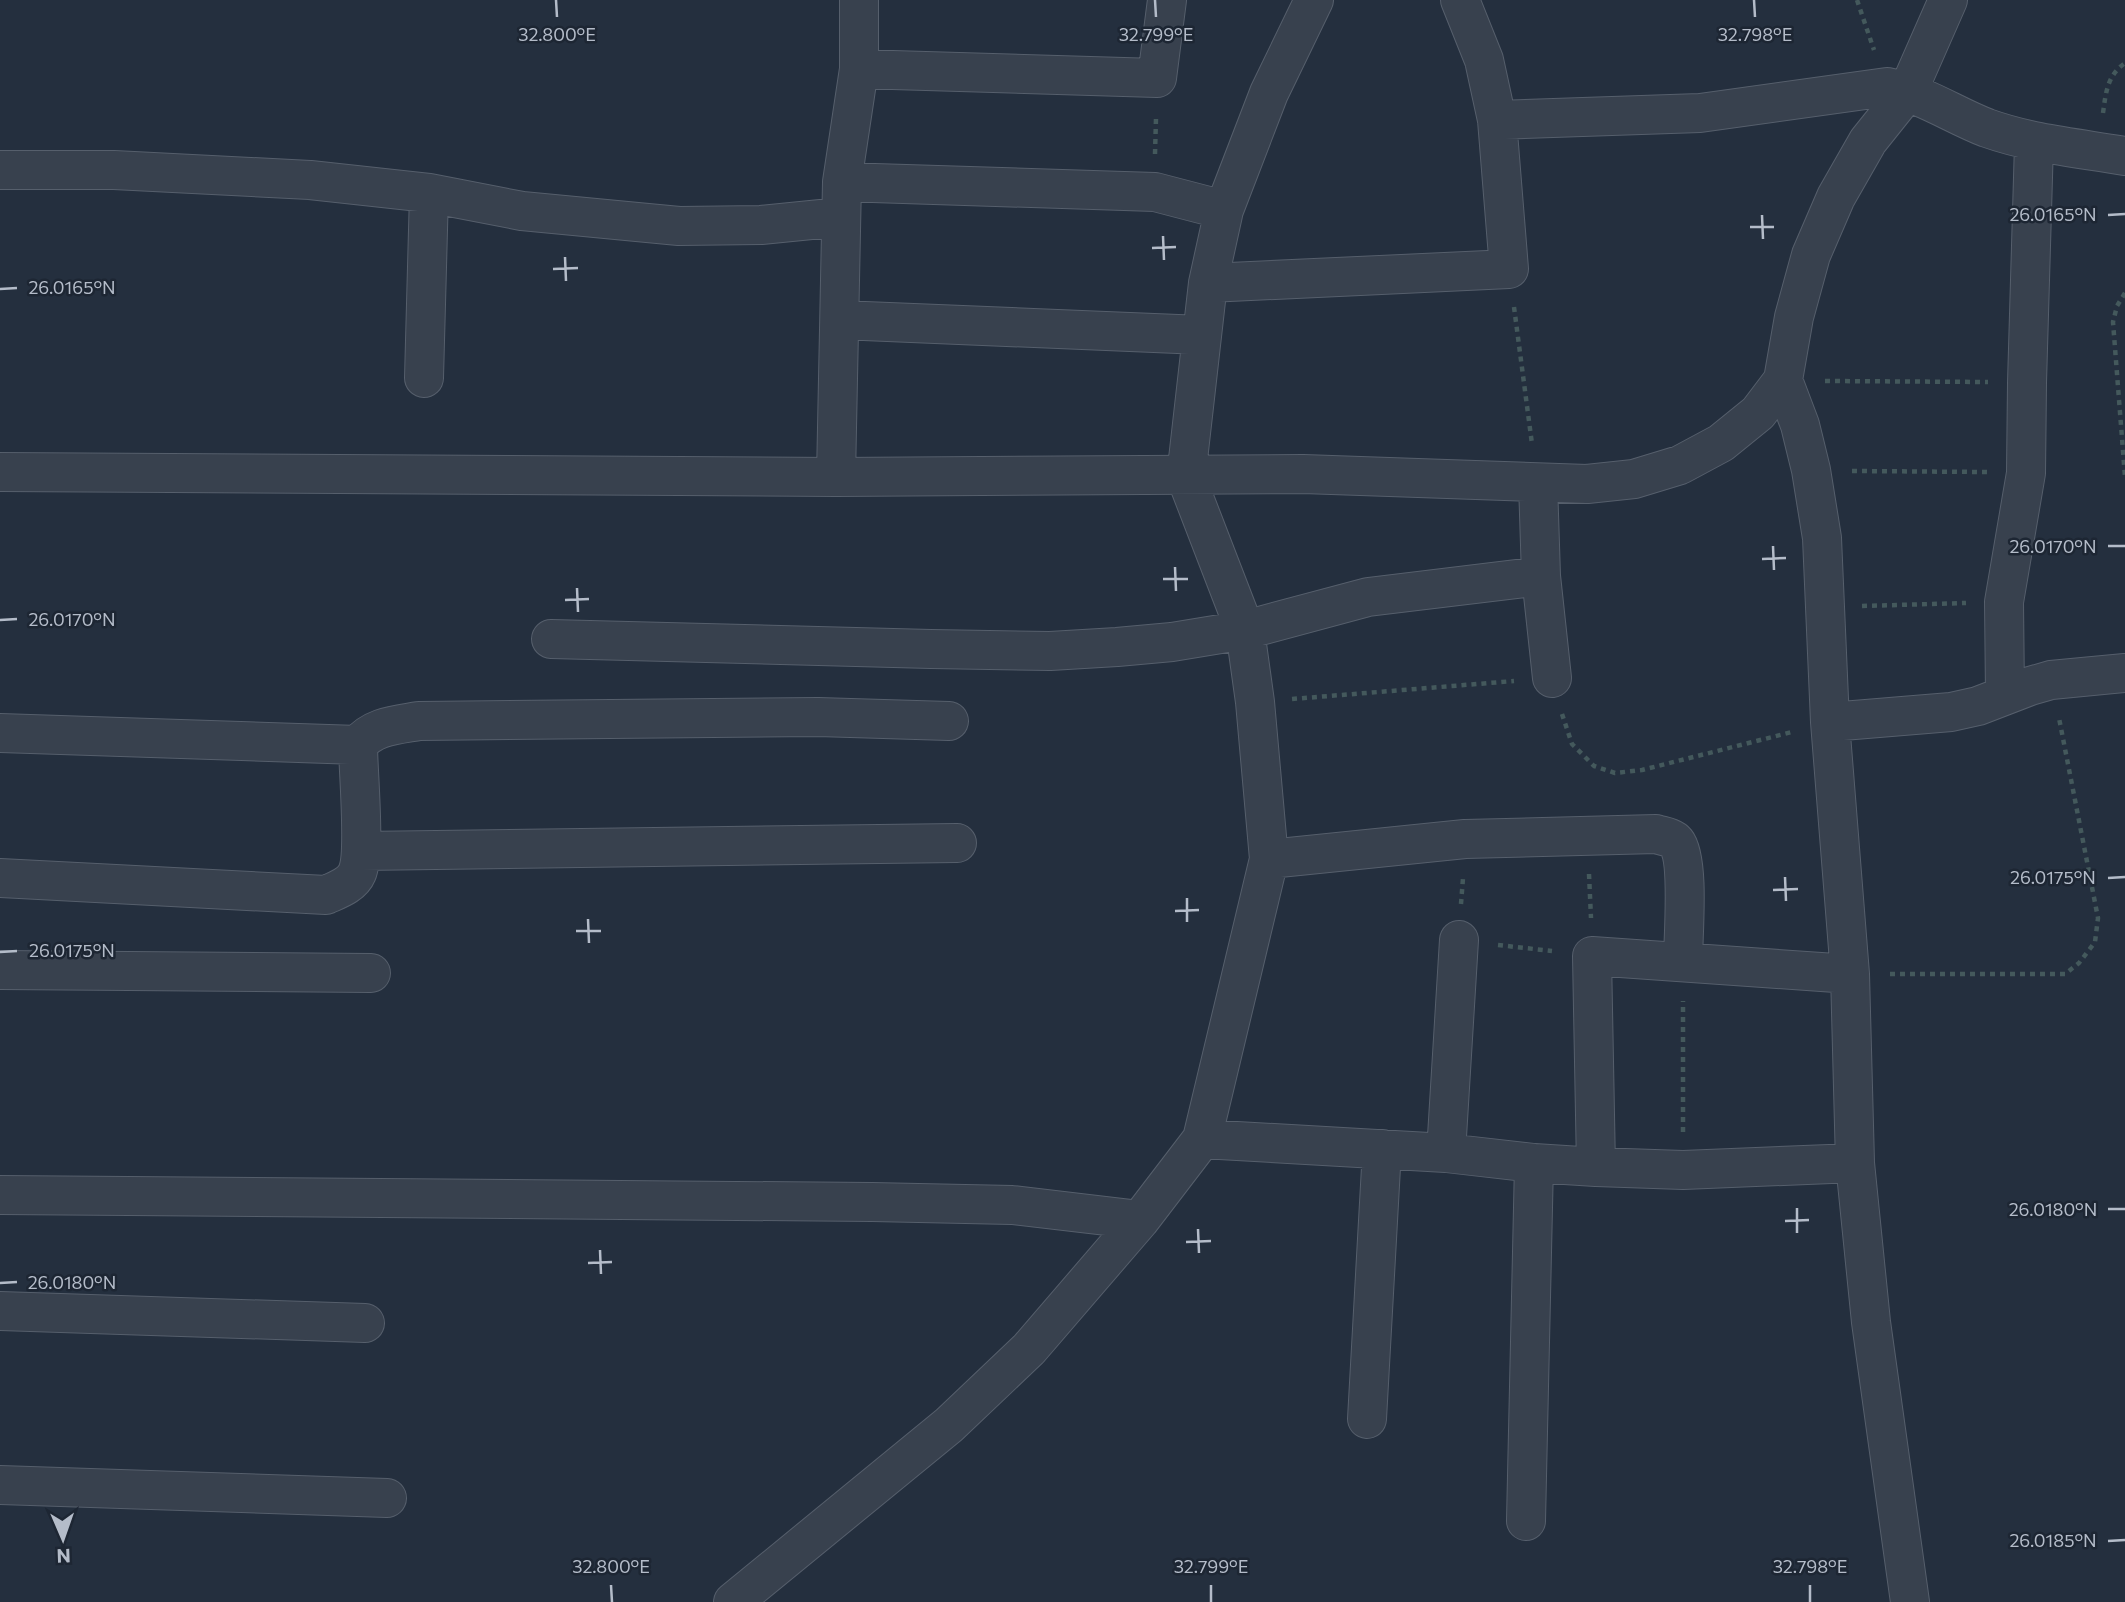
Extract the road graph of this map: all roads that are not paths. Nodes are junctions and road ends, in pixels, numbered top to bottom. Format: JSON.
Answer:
{"nodes":[{"id":1,"x":859,"y":0,"type":"edge"},
{"id":2,"x":1167,"y":0,"type":"edge"},
{"id":3,"x":1314,"y":0,"type":"edge"},
{"id":4,"x":1460,"y":0,"type":"edge"},
{"id":5,"x":1948,"y":0,"type":"edge"},
{"id":6,"x":859,"y":69,"type":"junction"},
{"id":7,"x":1898,"y":89,"type":"junction"},
{"id":8,"x":1497,"y":120,"type":"junction"},
{"id":9,"x":2034,"y":143,"type":"junction"},
{"id":10,"x":2111,"y":154,"type":"edge"},
{"id":11,"x":0,"y":170,"type":"edge"},
{"id":12,"x":429,"y":193,"type":"junction"},
{"id":13,"x":842,"y":200,"type":"junction"},
{"id":14,"x":1224,"y":210,"type":"junction"},
{"id":15,"x":1208,"y":284,"type":"junction"},
{"id":16,"x":841,"y":320,"type":"junction"},
{"id":17,"x":1202,"y":335,"type":"junction"},
{"id":18,"x":424,"y":379,"type":"dead end"},
{"id":19,"x":1783,"y":380,"type":"junction"},
{"id":20,"x":0,"y":472,"type":"edge"},
{"id":21,"x":836,"y":477,"type":"junction"},
{"id":22,"x":1186,"y":477,"type":"junction"},
{"id":23,"x":1538,"y":483,"type":"junction"},
{"id":24,"x":1541,"y":576,"type":"junction"},
{"id":25,"x":1245,"y":630,"type":"junction"},
{"id":26,"x":551,"y":639,"type":"dead end"},
{"id":27,"x":2125,"y":673,"type":"edge"},
{"id":28,"x":1552,"y":678,"type":"road end"},
{"id":29,"x":2005,"y":695,"type":"junction"},
{"id":30,"x":949,"y":721,"type":"dead end"},
{"id":31,"x":1830,"y":722,"type":"junction"},
{"id":32,"x":0,"y":733,"type":"edge"},
{"id":33,"x":358,"y":745,"type":"junction"},
{"id":34,"x":957,"y":843,"type":"dead end"},
{"id":35,"x":361,"y":851,"type":"junction"},
{"id":36,"x":1269,"y":859,"type":"junction"},
{"id":37,"x":0,"y":878,"type":"edge"},
{"id":38,"x":1460,"y":940,"type":"road end"},
{"id":39,"x":1683,"y":962,"type":"junction"},
{"id":40,"x":0,"y":970,"type":"edge"},
{"id":41,"x":371,"y":973,"type":"dead end"},
{"id":42,"x":1850,"y":974,"type":"junction"},
{"id":43,"x":1202,"y":1139,"type":"junction"},
{"id":44,"x":1382,"y":1149,"type":"junction"},
{"id":45,"x":1446,"y":1153,"type":"junction"},
{"id":46,"x":1534,"y":1163,"type":"junction"},
{"id":47,"x":1856,"y":1163,"type":"junction"},
{"id":48,"x":1596,"y":1167,"type":"junction"},
{"id":49,"x":0,"y":1195,"type":"edge"},
{"id":50,"x":1140,"y":1220,"type":"junction"},
{"id":51,"x":0,"y":1311,"type":"edge"},
{"id":52,"x":365,"y":1323,"type":"dead end"},
{"id":53,"x":1367,"y":1419,"type":"dead end"},
{"id":54,"x":0,"y":1485,"type":"edge"},
{"id":55,"x":387,"y":1498,"type":"dead end"},
{"id":56,"x":1527,"y":1521,"type":"dead end"},
{"id":57,"x":733,"y":1602,"type":"edge"},
{"id":58,"x":1910,"y":1602,"type":"edge"}],
"edges":[{"from":1,"to":6,"type":"street"},
{"from":2,"to":6,"type":"street"},
{"from":3,"to":14,"type":"street"},
{"from":4,"to":8,"type":"street"},
{"from":5,"to":7,"type":"street"},
{"from":6,"to":13,"type":"street"},
{"from":7,"to":8,"type":"street"},
{"from":7,"to":9,"type":"street"},
{"from":7,"to":19,"type":"street"},
{"from":8,"to":15,"type":"street"},
{"from":9,"to":10,"type":"street"},
{"from":9,"to":29,"type":"street"},
{"from":11,"to":12,"type":"street"},
{"from":12,"to":13,"type":"street"},
{"from":12,"to":18,"type":"street"},
{"from":13,"to":14,"type":"street"},
{"from":13,"to":16,"type":"street"},
{"from":14,"to":15,"type":"street"},
{"from":15,"to":17,"type":"street"},
{"from":16,"to":17,"type":"street"},
{"from":16,"to":21,"type":"street"},
{"from":17,"to":22,"type":"street"},
{"from":19,"to":23,"type":"street"},
{"from":19,"to":31,"type":"street"},
{"from":20,"to":21,"type":"street"},
{"from":21,"to":22,"type":"street"},
{"from":22,"to":23,"type":"street"},
{"from":22,"to":25,"type":"street"},
{"from":23,"to":24,"type":"street"},
{"from":24,"to":25,"type":"street"},
{"from":24,"to":28,"type":"street"},
{"from":25,"to":26,"type":"street"},
{"from":25,"to":36,"type":"street"},
{"from":27,"to":29,"type":"street"},
{"from":29,"to":31,"type":"street"},
{"from":30,"to":33,"type":"street"},
{"from":31,"to":42,"type":"street"},
{"from":32,"to":33,"type":"street"},
{"from":33,"to":35,"type":"street"},
{"from":34,"to":35,"type":"street"},
{"from":35,"to":37,"type":"street"},
{"from":36,"to":39,"type":"street"},
{"from":36,"to":43,"type":"street"},
{"from":38,"to":45,"type":"street"},
{"from":39,"to":42,"type":"street"},
{"from":39,"to":48,"type":"street"},
{"from":40,"to":41,"type":"street"},
{"from":42,"to":47,"type":"street"},
{"from":43,"to":44,"type":"street"},
{"from":43,"to":50,"type":"street"},
{"from":44,"to":45,"type":"street"},
{"from":44,"to":53,"type":"street"},
{"from":45,"to":46,"type":"street"},
{"from":46,"to":48,"type":"street"},
{"from":46,"to":56,"type":"street"},
{"from":47,"to":48,"type":"street"},
{"from":47,"to":58,"type":"street"},
{"from":49,"to":50,"type":"street"},
{"from":50,"to":57,"type":"street"},
{"from":51,"to":52,"type":"street"},
{"from":54,"to":55,"type":"street"}]}
